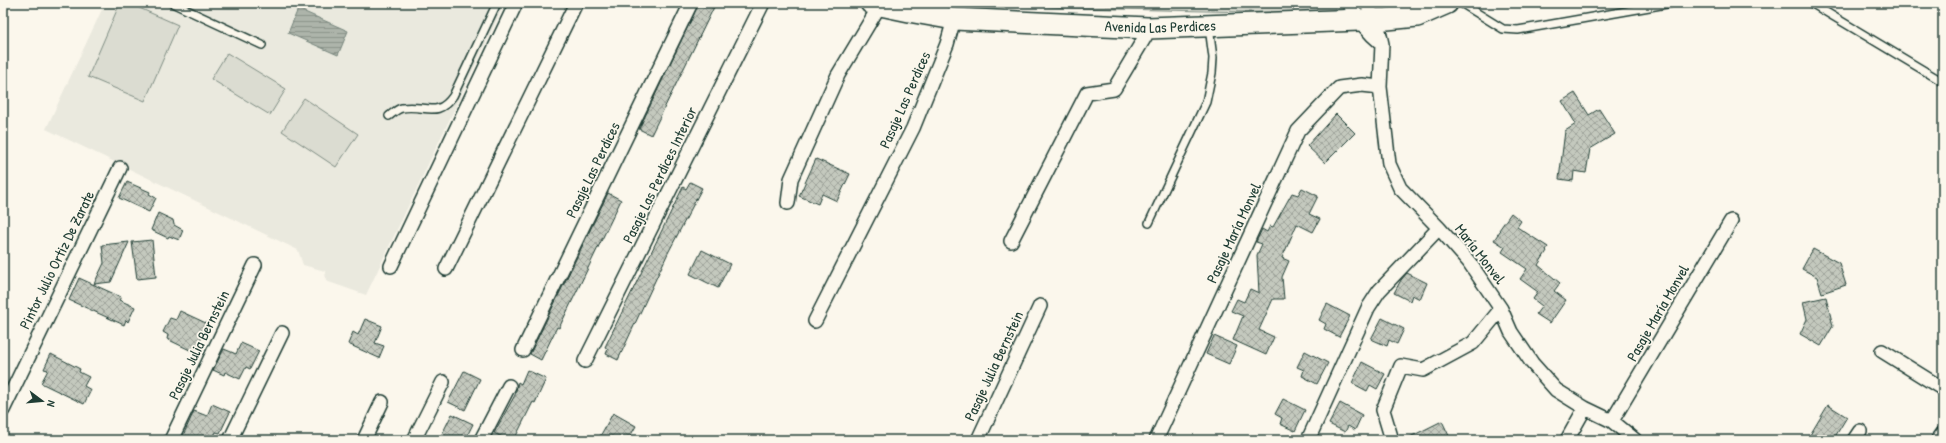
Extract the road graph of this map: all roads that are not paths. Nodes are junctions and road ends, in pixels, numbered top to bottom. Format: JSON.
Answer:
{"nodes":[{"id":1,"x":172,"y":3,"type":"edge"},
{"id":2,"x":497,"y":3,"type":"edge"},
{"id":3,"x":516,"y":3,"type":"edge"},
{"id":4,"x":576,"y":3,"type":"edge"},
{"id":5,"x":691,"y":3,"type":"edge"},
{"id":6,"x":763,"y":3,"type":"edge"},
{"id":7,"x":1447,"y":3,"type":"edge"},
{"id":8,"x":1460,"y":3,"type":"edge"},
{"id":9,"x":1672,"y":3,"type":"edge"},
{"id":10,"x":1810,"y":3,"type":"edge"},
{"id":11,"x":876,"y":4,"type":"edge"},
{"id":12,"x":1363,"y":12,"type":"edge"},
{"id":13,"x":954,"y":19,"type":"junction"},
{"id":14,"x":1209,"y":26,"type":"junction"},
{"id":15,"x":1148,"y":28,"type":"junction"},
{"id":16,"x":262,"y":45,"type":"dead end"},
{"id":17,"x":1943,"y":82,"type":"edge"},
{"id":18,"x":1380,"y":86,"type":"junction"},
{"id":19,"x":389,"y":116,"type":"dead end"},
{"id":20,"x":120,"y":168,"type":"dead end"},
{"id":21,"x":788,"y":203,"type":"dead end"},
{"id":22,"x":1731,"y":221,"type":"dead end"},
{"id":23,"x":1148,"y":223,"type":"dead end"},
{"id":24,"x":1439,"y":228,"type":"junction"},
{"id":25,"x":1011,"y":241,"type":"dead end"},
{"id":26,"x":255,"y":264,"type":"dead end"},
{"id":27,"x":391,"y":266,"type":"dead end"},
{"id":28,"x":446,"y":269,"type":"dead end"},
{"id":29,"x":1040,"y":306,"type":"dead end"},
{"id":30,"x":1501,"y":309,"type":"junction"},
{"id":31,"x":815,"y":321,"type":"dead end"},
{"id":32,"x":282,"y":333,"type":"dead end"},
{"id":33,"x":523,"y":350,"type":"dead end"},
{"id":34,"x":1882,"y":351,"type":"dead end"},
{"id":35,"x":585,"y":361,"type":"dead end"},
{"id":36,"x":444,"y":382,"type":"dead end"},
{"id":37,"x":509,"y":386,"type":"dead end"},
{"id":38,"x":1943,"y":389,"type":"edge"},
{"id":39,"x":382,"y":402,"type":"dead end"},
{"id":40,"x":1585,"y":408,"type":"junction"},
{"id":41,"x":3,"y":410,"type":"edge"},
{"id":42,"x":1612,"y":421,"type":"junction"},
{"id":43,"x":1943,"y":433,"type":"edge"},
{"id":44,"x":172,"y":440,"type":"edge"},
{"id":45,"x":230,"y":440,"type":"edge"},
{"id":46,"x":364,"y":440,"type":"edge"},
{"id":47,"x":414,"y":440,"type":"edge"},
{"id":48,"x":481,"y":440,"type":"edge"},
{"id":49,"x":978,"y":440,"type":"edge"},
{"id":50,"x":1156,"y":440,"type":"edge"},
{"id":51,"x":1308,"y":440,"type":"edge"},
{"id":52,"x":1392,"y":440,"type":"edge"},
{"id":53,"x":1567,"y":440,"type":"edge"},
{"id":54,"x":1635,"y":440,"type":"edge"},
{"id":55,"x":1938,"y":440,"type":"edge"}],
"edges":[{"from":1,"to":16,"type":"lane"},
{"from":2,"to":19,"type":"lane"},
{"from":3,"to":27,"type":"street"},
{"from":4,"to":28,"type":"street"},
{"from":5,"to":33,"type":"street","name":"Pasaje Las Perdices"},
{"from":6,"to":35,"type":"street","name":"Pasaje Las Perdices Interior"},
{"from":7,"to":12,"type":"main road","name":"Avenida Las Perdices"},
{"from":8,"to":9,"type":"lane"},
{"from":10,"to":17,"type":"lane"},
{"from":11,"to":13,"type":"main road","name":"Avenida Las Perdices"},
{"from":11,"to":21,"type":"street"},
{"from":12,"to":14,"type":"main road","name":"Avenida Las Perdices"},
{"from":12,"to":18,"type":"street","name":"María Monvel"},
{"from":13,"to":15,"type":"main road","name":"Avenida Las Perdices"},
{"from":13,"to":31,"type":"street","name":"Pasaje Las Perdices"},
{"from":14,"to":15,"type":"main road","name":"Avenida Las Perdices"},
{"from":14,"to":23,"type":"lane"},
{"from":15,"to":25,"type":"street"},
{"from":18,"to":24,"type":"street","name":"María Monvel"},
{"from":18,"to":50,"type":"street","name":"Pasaje María Monvel"},
{"from":20,"to":41,"type":"street","name":"Pintor Julio Ortiz De Zarate"},
{"from":22,"to":42,"type":"street","name":"Pasaje María Monvel"},
{"from":24,"to":30,"type":"street","name":"María Monvel"},
{"from":24,"to":51,"type":"street"},
{"from":26,"to":44,"type":"street","name":"Pasaje Julia Bernstein"},
{"from":29,"to":49,"type":"street","name":"Pasaje Julia Bernstein"},
{"from":30,"to":40,"type":"street","name":"María Monvel"},
{"from":30,"to":52,"type":"street"},
{"from":32,"to":45,"type":"street"},
{"from":34,"to":38,"type":"street"},
{"from":36,"to":47,"type":"street"},
{"from":37,"to":48,"type":"street"},
{"from":39,"to":46,"type":"street"},
{"from":40,"to":42,"type":"street","name":"María Monvel"},
{"from":40,"to":53,"type":"street"},
{"from":42,"to":54,"type":"street","name":"María Monvel"},
{"from":43,"to":55,"type":"street"}]}
